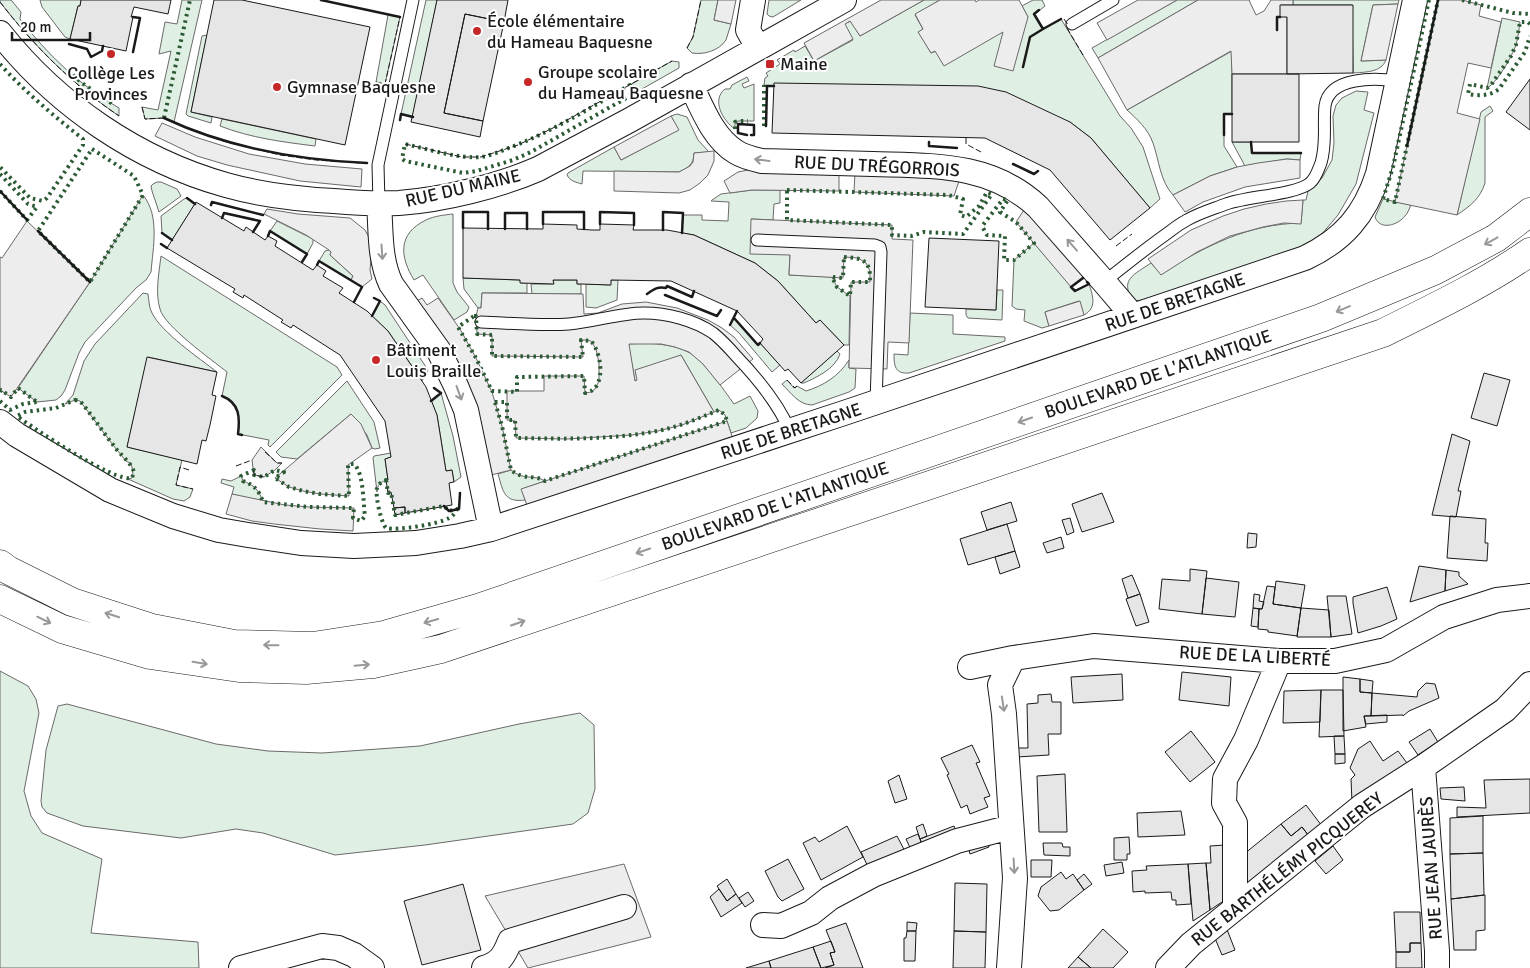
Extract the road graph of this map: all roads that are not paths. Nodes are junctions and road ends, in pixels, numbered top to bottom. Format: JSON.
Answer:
{"nodes":[{"id":1,"x":414,"y":0,"type":"edge"},
{"id":2,"x":753,"y":0,"type":"edge"},
{"id":3,"x":844,"y":0,"type":"edge"},
{"id":4,"x":1113,"y":0,"type":"edge"},
{"id":5,"x":1415,"y":0,"type":"edge"},
{"id":6,"x":1072,"y":24,"type":"dead end"},
{"id":7,"x":0,"y":33,"type":"edge"},
{"id":8,"x":758,"y":48,"type":"junction"},
{"id":9,"x":1397,"y":81,"type":"junction"},
{"id":10,"x":691,"y":85,"type":"junction"},
{"id":11,"x":379,"y":203,"type":"junction"},
{"id":12,"x":1530,"y":212,"type":"edge"},
{"id":13,"x":757,"y":240,"type":"dead end"},
{"id":14,"x":1530,"y":252,"type":"edge"},
{"id":15,"x":1104,"y":282,"type":"junction"},
{"id":16,"x":1132,"y":316,"type":"junction"},
{"id":17,"x":482,"y":322,"type":"dead end"},
{"id":18,"x":876,"y":402,"type":"junction"},
{"id":19,"x":0,"y":422,"type":"edge"},
{"id":20,"x":790,"y":431,"type":"junction"},
{"id":21,"x":491,"y":529,"type":"junction"},
{"id":22,"x":0,"y":564,"type":"edge"},
{"id":23,"x":1530,"y":596,"type":"edge"},
{"id":24,"x":0,"y":599,"type":"edge"},
{"id":25,"x":1013,"y":658,"type":"junction"},
{"id":26,"x":1279,"y":661,"type":"junction"},
{"id":27,"x":970,"y":667,"type":"dead end"},
{"id":28,"x":1530,"y":684,"type":"edge"},
{"id":29,"x":1423,"y":767,"type":"junction"},
{"id":30,"x":1011,"y":828,"type":"junction"},
{"id":31,"x":624,"y":907,"type":"dead end"},
{"id":32,"x":1235,"y":908,"type":"junction"},
{"id":33,"x":763,"y":925,"type":"dead end"},
{"id":34,"x":241,"y":968,"type":"edge"},
{"id":35,"x":372,"y":968,"type":"edge"},
{"id":36,"x":484,"y":968,"type":"edge"},
{"id":37,"x":1009,"y":968,"type":"edge"},
{"id":38,"x":1168,"y":968,"type":"edge"},
{"id":39,"x":1437,"y":968,"type":"edge"}],
"edges":[{"from":1,"to":11,"type":"lane"},
{"from":2,"to":8,"type":"street"},
{"from":3,"to":8,"type":"street","name":"RUE DU MAINE"},
{"from":4,"to":6,"type":"lane"},
{"from":5,"to":9,"type":"street","name":"RUE DE BRETAGNE"},
{"from":7,"to":11,"type":"street","name":"RUE DU MAINE"},
{"from":8,"to":10,"type":"street","name":"RUE DU MAINE"},
{"from":9,"to":15,"type":"lane"},
{"from":9,"to":16,"type":"street","name":"RUE DE BRETAGNE"},
{"from":10,"to":11,"type":"street","name":"RUE DU MAINE"},
{"from":15,"to":10,"type":"street","name":"RUE DU TRÉGORROIS","one_way":true},
{"from":11,"to":21,"type":"street","one_way":true},
{"from":12,"to":22,"type":"main road","name":"BOULEVARD DE L'ATLANTIQUE","one_way":true},
{"from":13,"to":18,"type":"lane"},
{"from":24,"to":14,"type":"main road","name":"BOULEVARD DE L'ATLANTIQUE","one_way":true},
{"from":15,"to":16,"type":"street","name":"RUE DU TRÉGORROIS"},
{"from":16,"to":18,"type":"street","name":"RUE DE BRETAGNE"},
{"from":17,"to":20,"type":"lane"},
{"from":18,"to":20,"type":"street","name":"RUE DE BRETAGNE"},
{"from":19,"to":21,"type":"street","name":"RUE DE BRETAGNE"},
{"from":20,"to":21,"type":"street","name":"RUE DE BRETAGNE"},
{"from":23,"to":26,"type":"street","name":"RUE DE LA LIBERTÉ"},
{"from":25,"to":26,"type":"street","name":"RUE DE LA LIBERTÉ"},
{"from":25,"to":27,"type":"street","name":"RUE DE LA LIBERTÉ"},
{"from":25,"to":30,"type":"street","one_way":true},
{"from":26,"to":32,"type":"street"},
{"from":28,"to":29,"type":"street","name":"RUE BARTHÉLÉMY PICQUEREY"},
{"from":29,"to":32,"type":"street","name":"RUE BARTHÉLÉMY PICQUEREY"},
{"from":29,"to":39,"type":"street","name":"RUE JEAN JAURÈS"},
{"from":30,"to":33,"type":"street"},
{"from":30,"to":37,"type":"street","one_way":true},
{"from":31,"to":36,"type":"street"},
{"from":32,"to":38,"type":"street","name":"RUE BARTHÉLÉMY PICQUEREY"},
{"from":34,"to":35,"type":"street"}]}
